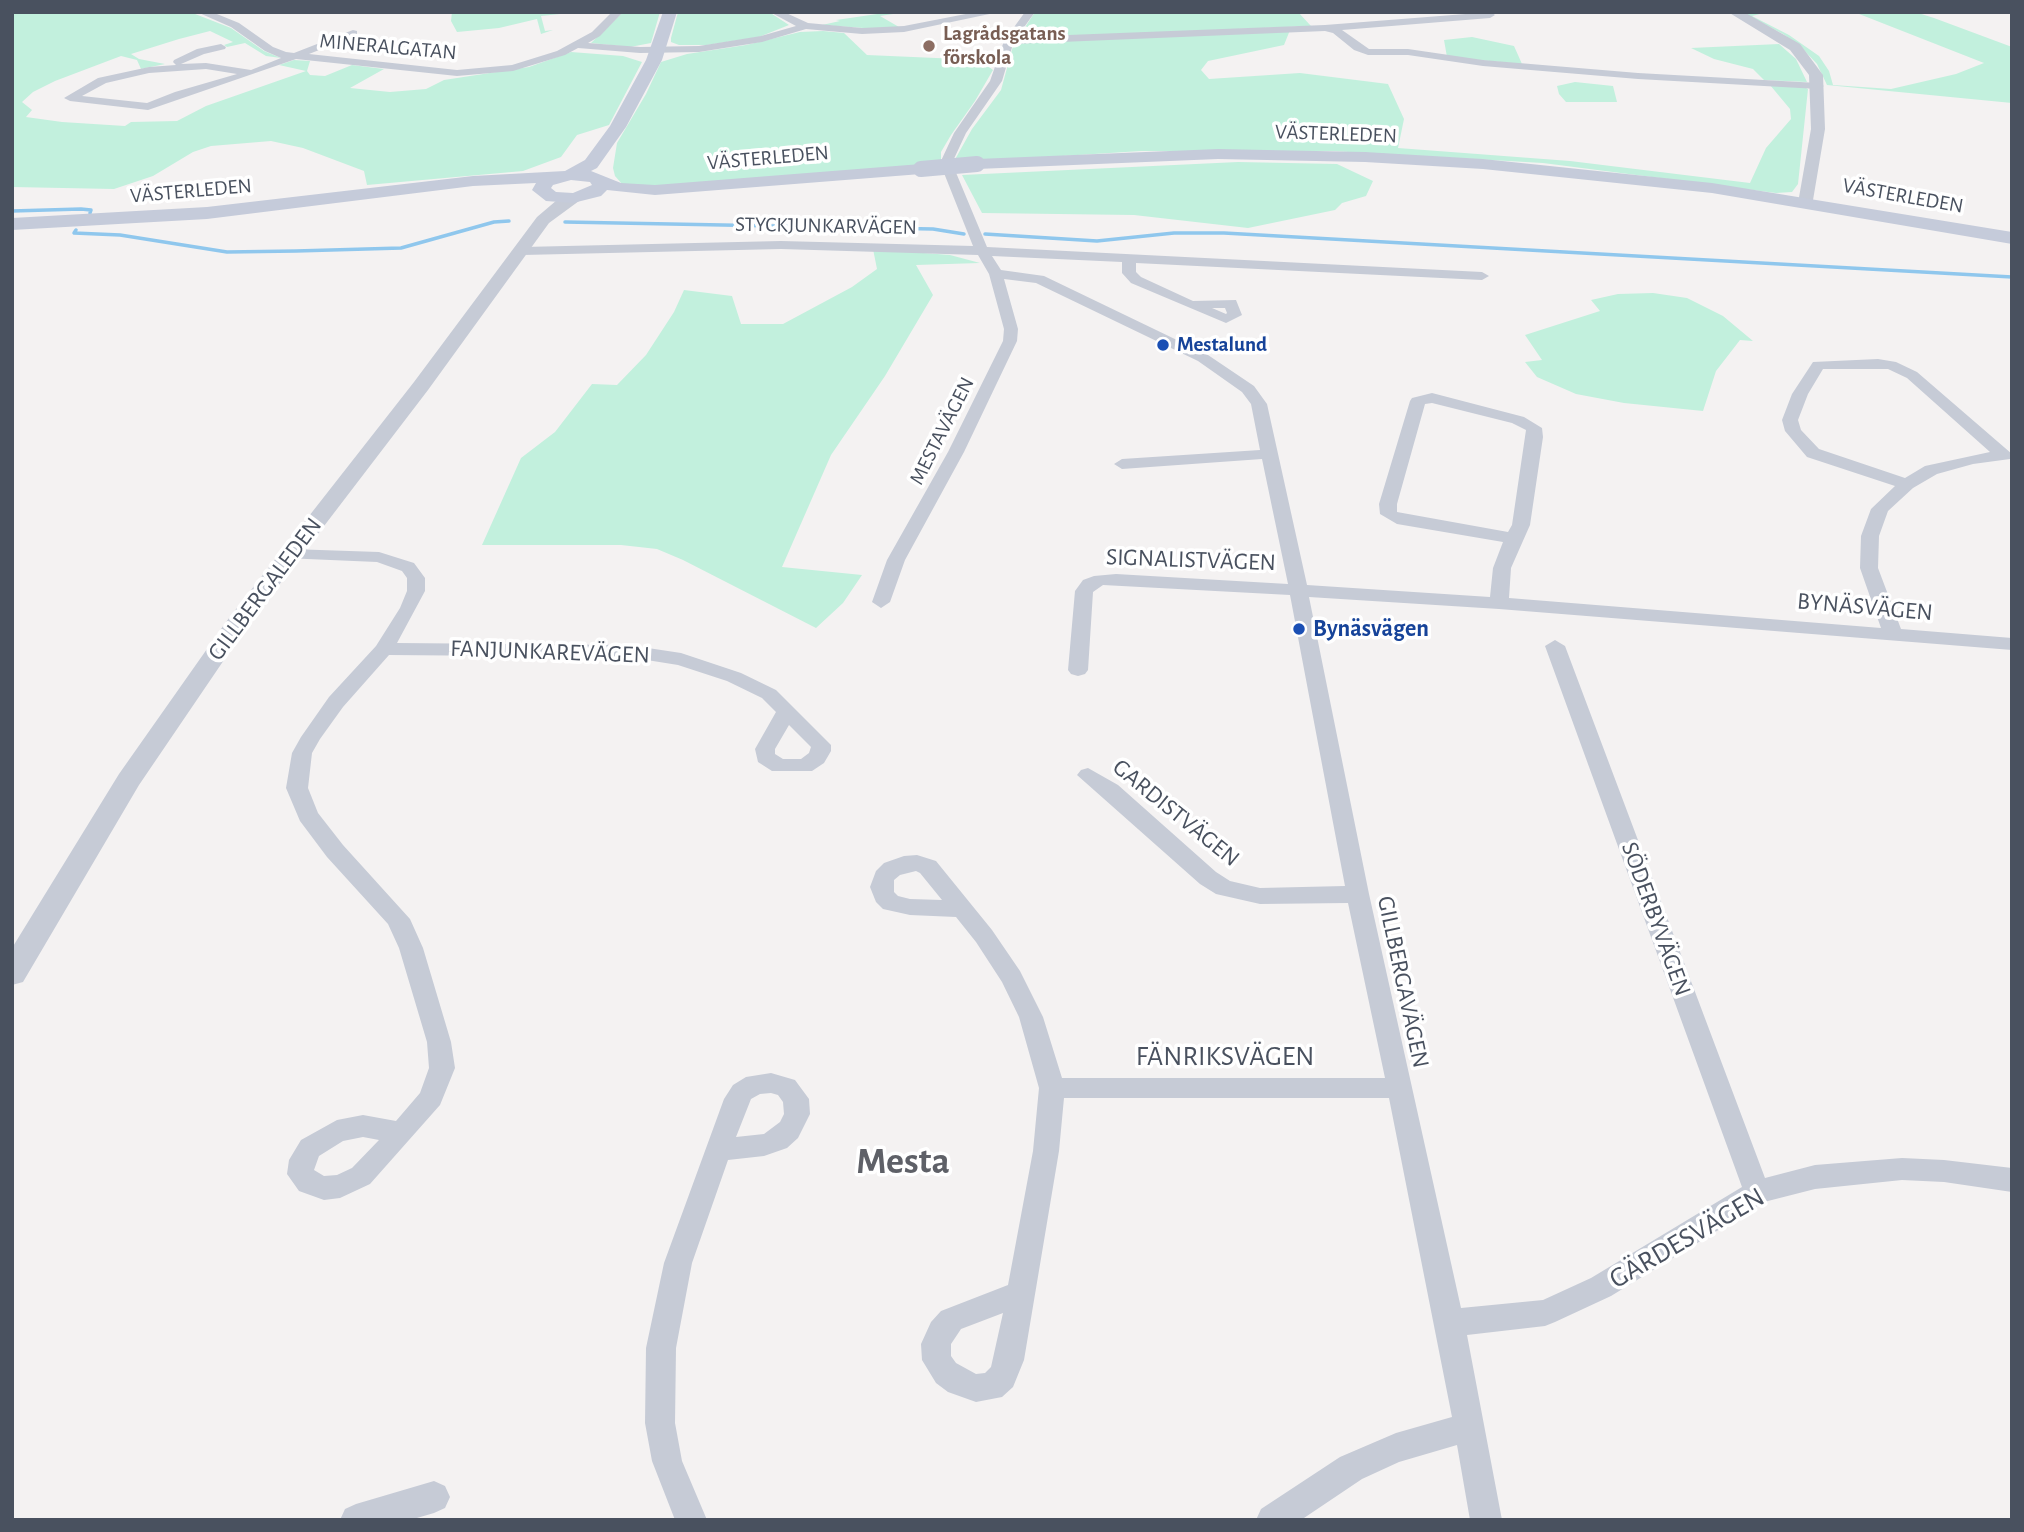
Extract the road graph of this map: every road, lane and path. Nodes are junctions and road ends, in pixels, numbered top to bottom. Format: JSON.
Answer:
{"nodes":[{"id":1,"x":202,"y":12,"type":"edge"},
{"id":2,"x":618,"y":12,"type":"edge"},
{"id":3,"x":670,"y":12,"type":"edge"},
{"id":4,"x":775,"y":12,"type":"edge"},
{"id":5,"x":995,"y":12,"type":"edge"},
{"id":6,"x":1030,"y":12,"type":"edge"},
{"id":7,"x":1734,"y":12,"type":"edge"},
{"id":8,"x":1490,"y":15,"type":"dead end"},
{"id":9,"x":806,"y":26,"type":"junction"},
{"id":10,"x":1325,"y":28,"type":"junction"},
{"id":11,"x":353,"y":33,"type":"dead end"},
{"id":12,"x":1010,"y":41,"type":"junction"},
{"id":13,"x":578,"y":45,"type":"junction"},
{"id":14,"x":221,"y":47,"type":"dead end"},
{"id":15,"x":658,"y":49,"type":"junction"},
{"id":16,"x":194,"y":54,"type":"junction"},
{"id":17,"x":293,"y":57,"type":"junction"},
{"id":18,"x":206,"y":66,"type":"junction"},
{"id":19,"x":167,"y":68,"type":"junction"},
{"id":20,"x":252,"y":73,"type":"junction"},
{"id":21,"x":1818,"y":86,"type":"junction"},
{"id":22,"x":601,"y":153,"type":"junction"},
{"id":23,"x":565,"y":176,"type":"junction"},
{"id":24,"x":600,"y":181,"type":"junction"},
{"id":25,"x":456,"y":183,"type":"junction"},
{"id":26,"x":655,"y":190,"type":"junction"},
{"id":27,"x":542,"y":192,"type":"junction"},
{"id":28,"x":576,"y":198,"type":"junction"},
{"id":29,"x":1806,"y":203,"type":"junction"},
{"id":30,"x":543,"y":220,"type":"junction"},
{"id":31,"x":12,"y":223,"type":"edge"},
{"id":32,"x":2012,"y":238,"type":"edge"},
{"id":33,"x":523,"y":251,"type":"junction"},
{"id":34,"x":982,"y":251,"type":"junction"},
{"id":35,"x":1129,"y":258,"type":"junction"},
{"id":36,"x":996,"y":274,"type":"junction"},
{"id":37,"x":1482,"y":276,"type":"dead end"},
{"id":38,"x":1191,"y":305,"type":"dead end"},
{"id":39,"x":1270,"y":454,"type":"junction"},
{"id":40,"x":1122,"y":464,"type":"dead end"},
{"id":41,"x":1907,"y":484,"type":"junction"},
{"id":42,"x":1513,"y":538,"type":"junction"},
{"id":43,"x":290,"y":554,"type":"junction"},
{"id":44,"x":1296,"y":588,"type":"junction"},
{"id":45,"x":881,"y":602,"type":"dead end"},
{"id":46,"x":1499,"y":603,"type":"junction"},
{"id":47,"x":1893,"y":634,"type":"junction"},
{"id":48,"x":2012,"y":644,"type":"edge"},
{"id":49,"x":1555,"y":646,"type":"dead end"},
{"id":50,"x":384,"y":649,"type":"junction"},
{"id":51,"x":1078,"y":670,"type":"dead end"},
{"id":52,"x":787,"y":710,"type":"dead end"},
{"id":53,"x":1088,"y":775,"type":"dead end"},
{"id":54,"x":1357,"y":894,"type":"junction"},
{"id":55,"x":961,"y":909,"type":"dead end"},
{"id":56,"x":12,"y":974,"type":"edge"},
{"id":57,"x":1052,"y":1088,"type":"junction"},
{"id":58,"x":1398,"y":1088,"type":"junction"},
{"id":59,"x":402,"y":1133,"type":"dead end"},
{"id":60,"x":718,"y":1150,"type":"dead end"},
{"id":61,"x":2012,"y":1180,"type":"edge"},
{"id":62,"x":1757,"y":1192,"type":"junction"},
{"id":63,"x":1021,"y":1293,"type":"dead end"},
{"id":64,"x":1450,"y":1323,"type":"junction"},
{"id":65,"x":1467,"y":1427,"type":"junction"},
{"id":66,"x":434,"y":1497,"type":"dead end"},
{"id":67,"x":356,"y":1520,"type":"edge"},
{"id":68,"x":691,"y":1520,"type":"edge"},
{"id":69,"x":1272,"y":1520,"type":"edge"},
{"id":70,"x":1486,"y":1520,"type":"edge"}],
"edges":[{"from":1,"to":17,"type":"street","name":"MINERALGATAN"},
{"from":2,"to":13,"type":"street","name":"MINERALGATAN"},
{"from":3,"to":15,"type":"main road"},
{"from":4,"to":9,"type":"street"},
{"from":5,"to":9,"type":"street"},
{"from":6,"to":12,"type":"street"},
{"from":7,"to":21,"type":"street"},
{"from":8,"to":10,"type":"street"},
{"from":9,"to":15,"type":"street","name":"MINERALGATAN"},
{"from":10,"to":12,"type":"street"},
{"from":10,"to":21,"type":"street"},
{"from":11,"to":17,"type":"street"},
{"from":12,"to":34,"type":"street"},
{"from":13,"to":15,"type":"street","name":"MINERALGATAN"},
{"from":13,"to":17,"type":"street","name":"MINERALGATAN"},
{"from":14,"to":16,"type":"street"},
{"from":15,"to":22,"type":"main road"},
{"from":16,"to":18,"type":"street"},
{"from":16,"to":19,"type":"street"},
{"from":17,"to":20,"type":"street"},
{"from":18,"to":19,"type":"street"},
{"from":18,"to":20,"type":"street"},
{"from":19,"to":20,"type":"street"},
{"from":21,"to":29,"type":"street"},
{"from":22,"to":23,"type":"main road"},
{"from":22,"to":24,"type":"main road"},
{"from":23,"to":24,"type":"main road","name":"VÄSTERLEDEN"},
{"from":23,"to":25,"type":"main road","name":"VÄSTERLEDEN"},
{"from":23,"to":27,"type":"main road"},
{"from":24,"to":26,"type":"main road","name":"VÄSTERLEDEN"},
{"from":24,"to":28,"type":"main road"},
{"from":25,"to":27,"type":"main road","name":"VÄSTERLEDEN"},
{"from":25,"to":31,"type":"main road","name":"VÄSTERLEDEN"},
{"from":26,"to":28,"type":"main road","name":"VÄSTERLEDEN"},
{"from":26,"to":29,"type":"main road","name":"VÄSTERLEDEN","bridge":true},
{"from":27,"to":28,"type":"main road","name":"VÄSTERLEDEN"},
{"from":27,"to":30,"type":"street"},
{"from":28,"to":30,"type":"street","name":"GILLBERGALEDEN"},
{"from":29,"to":32,"type":"main road","name":"VÄSTERLEDEN"},
{"from":30,"to":33,"type":"street","name":"GILLBERGALEDEN"},
{"from":33,"to":34,"type":"street","name":"STYCKJUNKARVÄGEN"},
{"from":33,"to":43,"type":"street","name":"GILLBERGALEDEN"},
{"from":34,"to":35,"type":"street","name":"STYCKJUNKARVÄGEN"},
{"from":34,"to":36,"type":"street"},
{"from":35,"to":37,"type":"street","name":"STYCKJUNKARVÄGEN"},
{"from":35,"to":38,"type":"street"},
{"from":36,"to":39,"type":"street","name":"GILLBERGAVÄGEN"},
{"from":36,"to":45,"type":"street","name":"MESTAVÄGEN"},
{"from":39,"to":40,"type":"street"},
{"from":39,"to":44,"type":"street","name":"GILLBERGAVÄGEN"},
{"from":41,"to":41,"type":"street"},
{"from":41,"to":47,"type":"street"},
{"from":42,"to":42,"type":"street"},
{"from":42,"to":46,"type":"street"},
{"from":43,"to":50,"type":"street"},
{"from":43,"to":56,"type":"street","name":"GILLBERGALEDEN"},
{"from":44,"to":46,"type":"street","name":"BYNÄSVÄGEN"},
{"from":44,"to":51,"type":"street","name":"SIGNALISTVÄGEN"},
{"from":44,"to":54,"type":"street","name":"GILLBERGAVÄGEN"},
{"from":46,"to":47,"type":"street","name":"BYNÄSVÄGEN"},
{"from":47,"to":48,"type":"street","name":"BYNÄSVÄGEN"},
{"from":49,"to":62,"type":"street","name":"SÖDERBYVÄGEN"},
{"from":50,"to":52,"type":"street","name":"FANJUNKAREVÄGEN"},
{"from":50,"to":59,"type":"street"},
{"from":53,"to":54,"type":"street","name":"GARDISTVÄGEN"},
{"from":54,"to":58,"type":"street","name":"GILLBERGAVÄGEN"},
{"from":55,"to":57,"type":"street"},
{"from":57,"to":58,"type":"street","name":"FÄNRIKSVÄGEN"},
{"from":57,"to":63,"type":"street"},
{"from":58,"to":64,"type":"street","name":"GILLBERGAVÄGEN"},
{"from":60,"to":68,"type":"street"},
{"from":61,"to":62,"type":"street","name":"GÄRDESVÄGEN"},
{"from":62,"to":64,"type":"street","name":"GÄRDESVÄGEN"},
{"from":64,"to":65,"type":"street","name":"GILLBERGAVÄGEN"},
{"from":65,"to":69,"type":"street"},
{"from":65,"to":70,"type":"street","name":"GILLBERGAVÄGEN"},
{"from":66,"to":67,"type":"street"}]}
